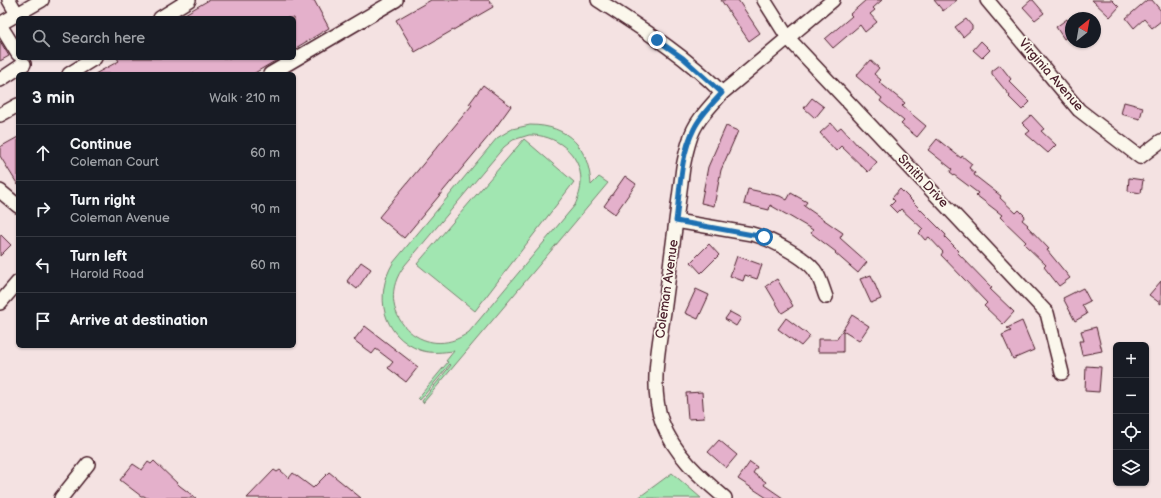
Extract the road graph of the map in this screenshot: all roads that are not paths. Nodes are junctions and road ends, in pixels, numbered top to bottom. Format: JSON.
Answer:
{"nodes":[{"id":1,"x":9,"y":0,"type":"edge"},
{"id":2,"x":42,"y":0,"type":"edge"},
{"id":3,"x":189,"y":0,"type":"edge"},
{"id":4,"x":396,"y":0,"type":"edge"},
{"id":5,"x":598,"y":0,"type":"edge"},
{"id":6,"x":764,"y":0,"type":"edge"},
{"id":7,"x":833,"y":0,"type":"edge"},
{"id":8,"x":987,"y":0,"type":"edge"},
{"id":9,"x":17,"y":14,"type":"junction"},
{"id":10,"x":163,"y":16,"type":"edge"},
{"id":11,"x":0,"y":25,"type":"edge"},
{"id":12,"x":788,"y":38,"type":"junction"},
{"id":13,"x":16,"y":51,"type":"edge"},
{"id":14,"x":296,"y":59,"type":"edge"},
{"id":15,"x":91,"y":60,"type":"edge"},
{"id":16,"x":294,"y":60,"type":"edge"},
{"id":17,"x":23,"y":63,"type":"edge"},
{"id":18,"x":71,"y":72,"type":"edge"},
{"id":19,"x":273,"y":72,"type":"edge"},
{"id":20,"x":0,"y":80,"type":"edge"},
{"id":21,"x":722,"y":93,"type":"junction"},
{"id":22,"x":16,"y":106,"type":"edge"},
{"id":23,"x":0,"y":115,"type":"edge"},
{"id":24,"x":1161,"y":141,"type":"edge"},
{"id":25,"x":0,"y":192,"type":"edge"},
{"id":26,"x":16,"y":204,"type":"edge"},
{"id":27,"x":676,"y":221,"type":"junction"},
{"id":28,"x":16,"y":284,"type":"edge"},
{"id":29,"x":826,"y":297,"type":"dead end"},
{"id":30,"x":0,"y":303,"type":"edge"},
{"id":31,"x":1062,"y":373,"type":"dead end"},
{"id":32,"x":88,"y":464,"type":"dead end"},
{"id":33,"x":61,"y":498,"type":"edge"},
{"id":34,"x":725,"y":498,"type":"edge"}],
"edges":[{"from":1,"to":9,"type":"street"},
{"from":2,"to":9,"type":"street"},
{"from":3,"to":10,"type":"street"},
{"from":4,"to":14,"type":"street"},
{"from":5,"to":21,"type":"street"},
{"from":6,"to":12,"type":"street","name":"Smith Drive"},
{"from":7,"to":12,"type":"street","name":"Coleman Avenue"},
{"from":8,"to":24,"type":"street","name":"Virginia Avenue"},
{"from":9,"to":11,"type":"street"},
{"from":11,"to":13,"type":"street"},
{"from":12,"to":21,"type":"street","name":"Coleman Avenue"},
{"from":12,"to":31,"type":"street","name":"Smith Drive"},
{"from":15,"to":18,"type":"street"},
{"from":16,"to":19,"type":"street"},
{"from":17,"to":20,"type":"street"},
{"from":21,"to":27,"type":"street","name":"Coleman Avenue"},
{"from":22,"to":23,"type":"street"},
{"from":25,"to":26,"type":"street"},
{"from":27,"to":29,"type":"street"},
{"from":27,"to":34,"type":"street","name":"Coleman Avenue"},
{"from":28,"to":30,"type":"street"},
{"from":32,"to":33,"type":"street"}]}
